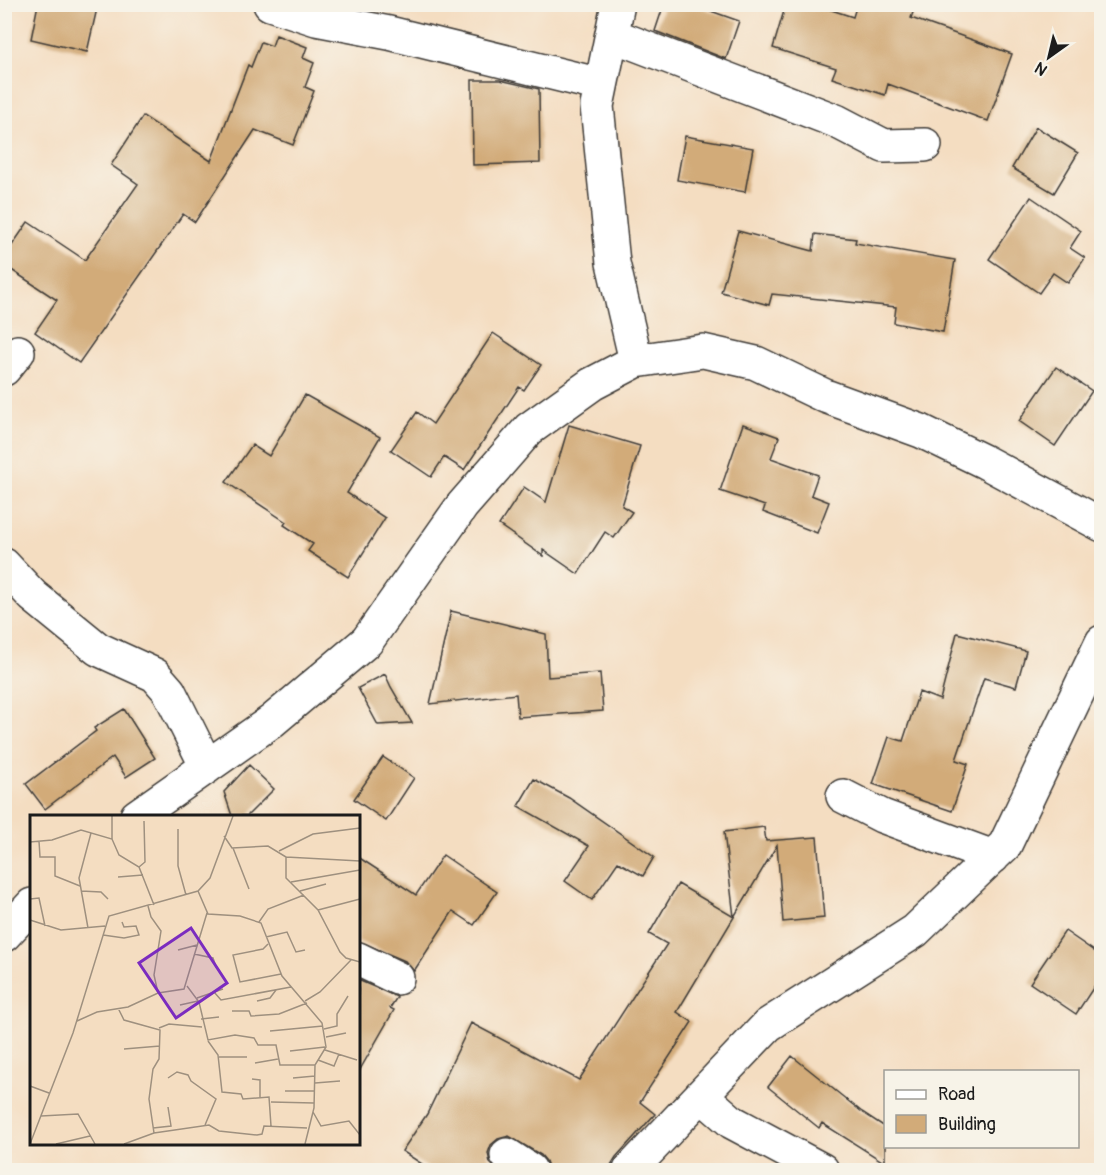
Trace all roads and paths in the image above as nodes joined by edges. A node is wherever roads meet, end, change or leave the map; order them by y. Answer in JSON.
{"nodes":[{"id":1,"x":285,"y":7,"type":"edge"},
{"id":2,"x":615,"y":20,"type":"edge"},
{"id":3,"x":601,"y":85,"type":"junction"},
{"id":4,"x":925,"y":145,"type":"dead end"},
{"id":5,"x":636,"y":361,"type":"junction"},
{"id":6,"x":1101,"y":525,"type":"edge"},
{"id":7,"x":4,"y":565,"type":"edge"},
{"id":8,"x":1101,"y":642,"type":"edge"},
{"id":9,"x":207,"y":767,"type":"junction"},
{"id":10,"x":843,"y":796,"type":"dead end"},
{"id":11,"x":138,"y":815,"type":"edge"},
{"id":12,"x":993,"y":857,"type":"junction"},
{"id":13,"x":30,"y":907,"type":"edge"},
{"id":14,"x":4,"y":935,"type":"edge"},
{"id":15,"x":360,"y":959,"type":"edge"},
{"id":16,"x":397,"y":978,"type":"dead end"},
{"id":17,"x":701,"y":1095,"type":"junction"},
{"id":18,"x":630,"y":1170,"type":"edge"},
{"id":19,"x":822,"y":1170,"type":"edge"}],
"edges":[{"from":1,"to":3,"type":"street"},
{"from":2,"to":3,"type":"street"},
{"from":2,"to":4,"type":"street"},
{"from":3,"to":5,"type":"street"},
{"from":5,"to":6,"type":"street"},
{"from":5,"to":9,"type":"street"},
{"from":7,"to":9,"type":"street"},
{"from":8,"to":12,"type":"street"},
{"from":9,"to":11,"type":"street"},
{"from":10,"to":12,"type":"street"},
{"from":12,"to":17,"type":"street"},
{"from":13,"to":14,"type":"street"},
{"from":15,"to":16,"type":"street"},
{"from":17,"to":18,"type":"street"},
{"from":17,"to":19,"type":"street"}]}
